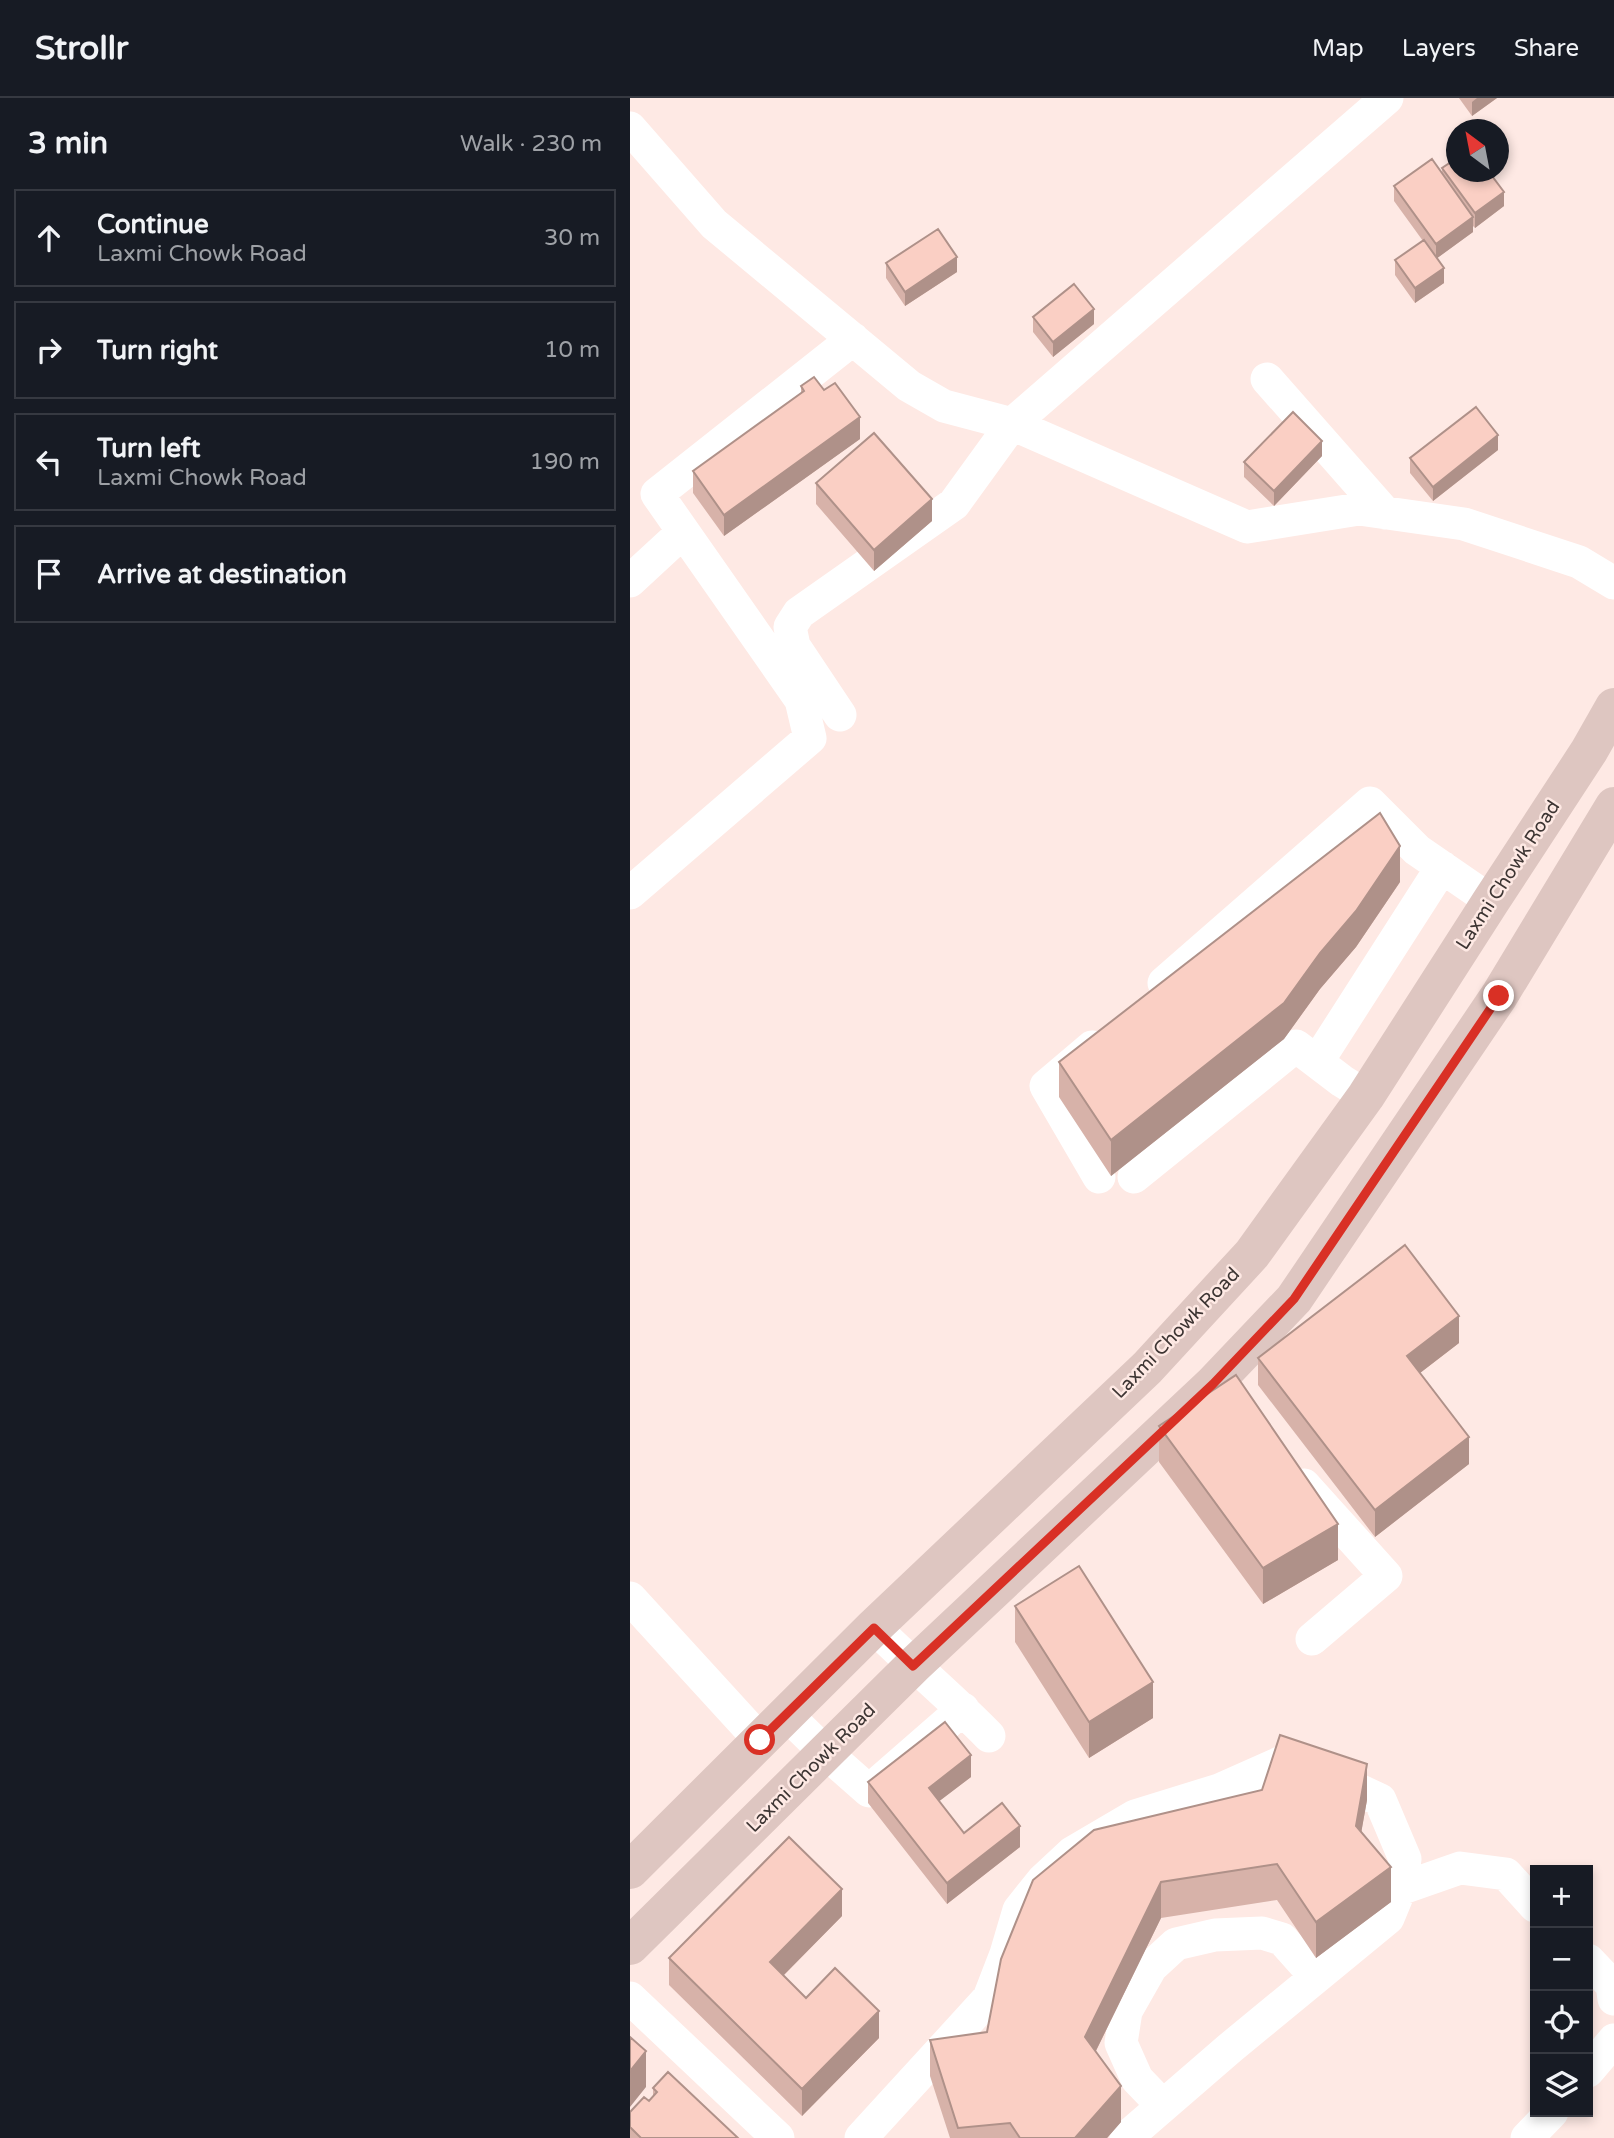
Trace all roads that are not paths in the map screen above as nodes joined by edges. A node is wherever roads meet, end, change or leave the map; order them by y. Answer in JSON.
{"nodes":[{"id":1,"x":1387,"y":98,"type":"edge"},
{"id":2,"x":630,"y":128,"type":"edge"},
{"id":3,"x":853,"y":339,"type":"junction"},
{"id":4,"x":1267,"y":379,"type":"dead end"},
{"id":5,"x":1012,"y":424,"type":"junction"},
{"id":6,"x":1385,"y":513,"type":"junction"},
{"id":7,"x":683,"y":532,"type":"junction"},
{"id":8,"x":630,"y":581,"type":"edge"},
{"id":9,"x":1614,"y":583,"type":"edge"},
{"id":10,"x":1614,"y":707,"type":"edge"},
{"id":11,"x":840,"y":715,"type":"dead end"},
{"id":12,"x":1614,"y":806,"type":"edge"},
{"id":13,"x":1442,"y":867,"type":"junction"},
{"id":14,"x":630,"y":893,"type":"edge"},
{"id":15,"x":1491,"y":901,"type":"junction"},
{"id":16,"x":1140,"y":1004,"type":"edge"},
{"id":17,"x":1109,"y":1031,"type":"edge"},
{"id":18,"x":1317,"y":1062,"type":"junction"},
{"id":19,"x":1366,"y":1096,"type":"junction"},
{"id":20,"x":1099,"y":1177,"type":"dead end"},
{"id":21,"x":1134,"y":1177,"type":"dead end"},
{"id":22,"x":1284,"y":1462,"type":"edge"},
{"id":23,"x":630,"y":1598,"type":"edge"},
{"id":24,"x":874,"y":1628,"type":"junction"},
{"id":25,"x":1312,"y":1639,"type":"dead end"},
{"id":26,"x":913,"y":1666,"type":"junction"},
{"id":27,"x":963,"y":1709,"type":"junction"},
{"id":28,"x":773,"y":1727,"type":"junction"},
{"id":29,"x":989,"y":1736,"type":"dead end"},
{"id":30,"x":826,"y":1754,"type":"junction"},
{"id":31,"x":630,"y":1870,"type":"edge"},
{"id":32,"x":1400,"y":1889,"type":"junction"},
{"id":33,"x":1530,"y":1900,"type":"edge"},
{"id":34,"x":630,"y":1946,"type":"edge"},
{"id":35,"x":1593,"y":1965,"type":"edge"},
{"id":36,"x":1317,"y":1977,"type":"junction"},
{"id":37,"x":630,"y":1998,"type":"edge"},
{"id":38,"x":1614,"y":1999,"type":"edge"},
{"id":39,"x":1614,"y":2040,"type":"edge"},
{"id":40,"x":1593,"y":2065,"type":"edge"},
{"id":41,"x":1163,"y":2106,"type":"junction"},
{"id":42,"x":1547,"y":2117,"type":"edge"},
{"id":43,"x":875,"y":2134,"type":"edge"},
{"id":44,"x":778,"y":2138,"type":"edge"},
{"id":45,"x":1126,"y":2138,"type":"edge"},
{"id":46,"x":1527,"y":2138,"type":"edge"}],
"edges":[{"from":1,"to":5,"type":"street"},
{"from":2,"to":3,"type":"street"},
{"from":3,"to":5,"type":"street"},
{"from":3,"to":7,"type":"street"},
{"from":4,"to":6,"type":"street"},
{"from":5,"to":6,"type":"street"},
{"from":5,"to":11,"type":"street"},
{"from":6,"to":9,"type":"street"},
{"from":7,"to":8,"type":"street"},
{"from":7,"to":14,"type":"street"},
{"from":10,"to":15,"type":"main road","name":"Laxmi Chowk Road"},
{"from":12,"to":26,"type":"main road","name":"Laxmi Chowk Road"},
{"from":13,"to":15,"type":"street"},
{"from":13,"to":16,"type":"street"},
{"from":13,"to":18,"type":"street"},
{"from":15,"to":19,"type":"main road","name":"Laxmi Chowk Road"},
{"from":17,"to":20,"type":"street"},
{"from":18,"to":19,"type":"street"},
{"from":18,"to":21,"type":"street"},
{"from":19,"to":24,"type":"main road","name":"Laxmi Chowk Road"},
{"from":22,"to":25,"type":"street"},
{"from":23,"to":28,"type":"street"},
{"from":24,"to":26,"type":"street"},
{"from":24,"to":28,"type":"main road","name":"Laxmi Chowk Road"},
{"from":26,"to":27,"type":"street"},
{"from":26,"to":30,"type":"main road","name":"Laxmi Chowk Road"},
{"from":27,"to":29,"type":"street"},
{"from":27,"to":30,"type":"street"},
{"from":28,"to":30,"type":"street"},
{"from":28,"to":31,"type":"main road","name":"Laxmi Chowk Road"},
{"from":30,"to":34,"type":"main road","name":"Laxmi Chowk Road"},
{"from":32,"to":33,"type":"street"},
{"from":32,"to":36,"type":"street"},
{"from":32,"to":43,"type":"street"},
{"from":35,"to":38,"type":"street"},
{"from":36,"to":41,"type":"street"},
{"from":36,"to":41,"type":"street"},
{"from":37,"to":44,"type":"street"},
{"from":39,"to":40,"type":"street"},
{"from":41,"to":45,"type":"street"},
{"from":42,"to":46,"type":"street"}]}
